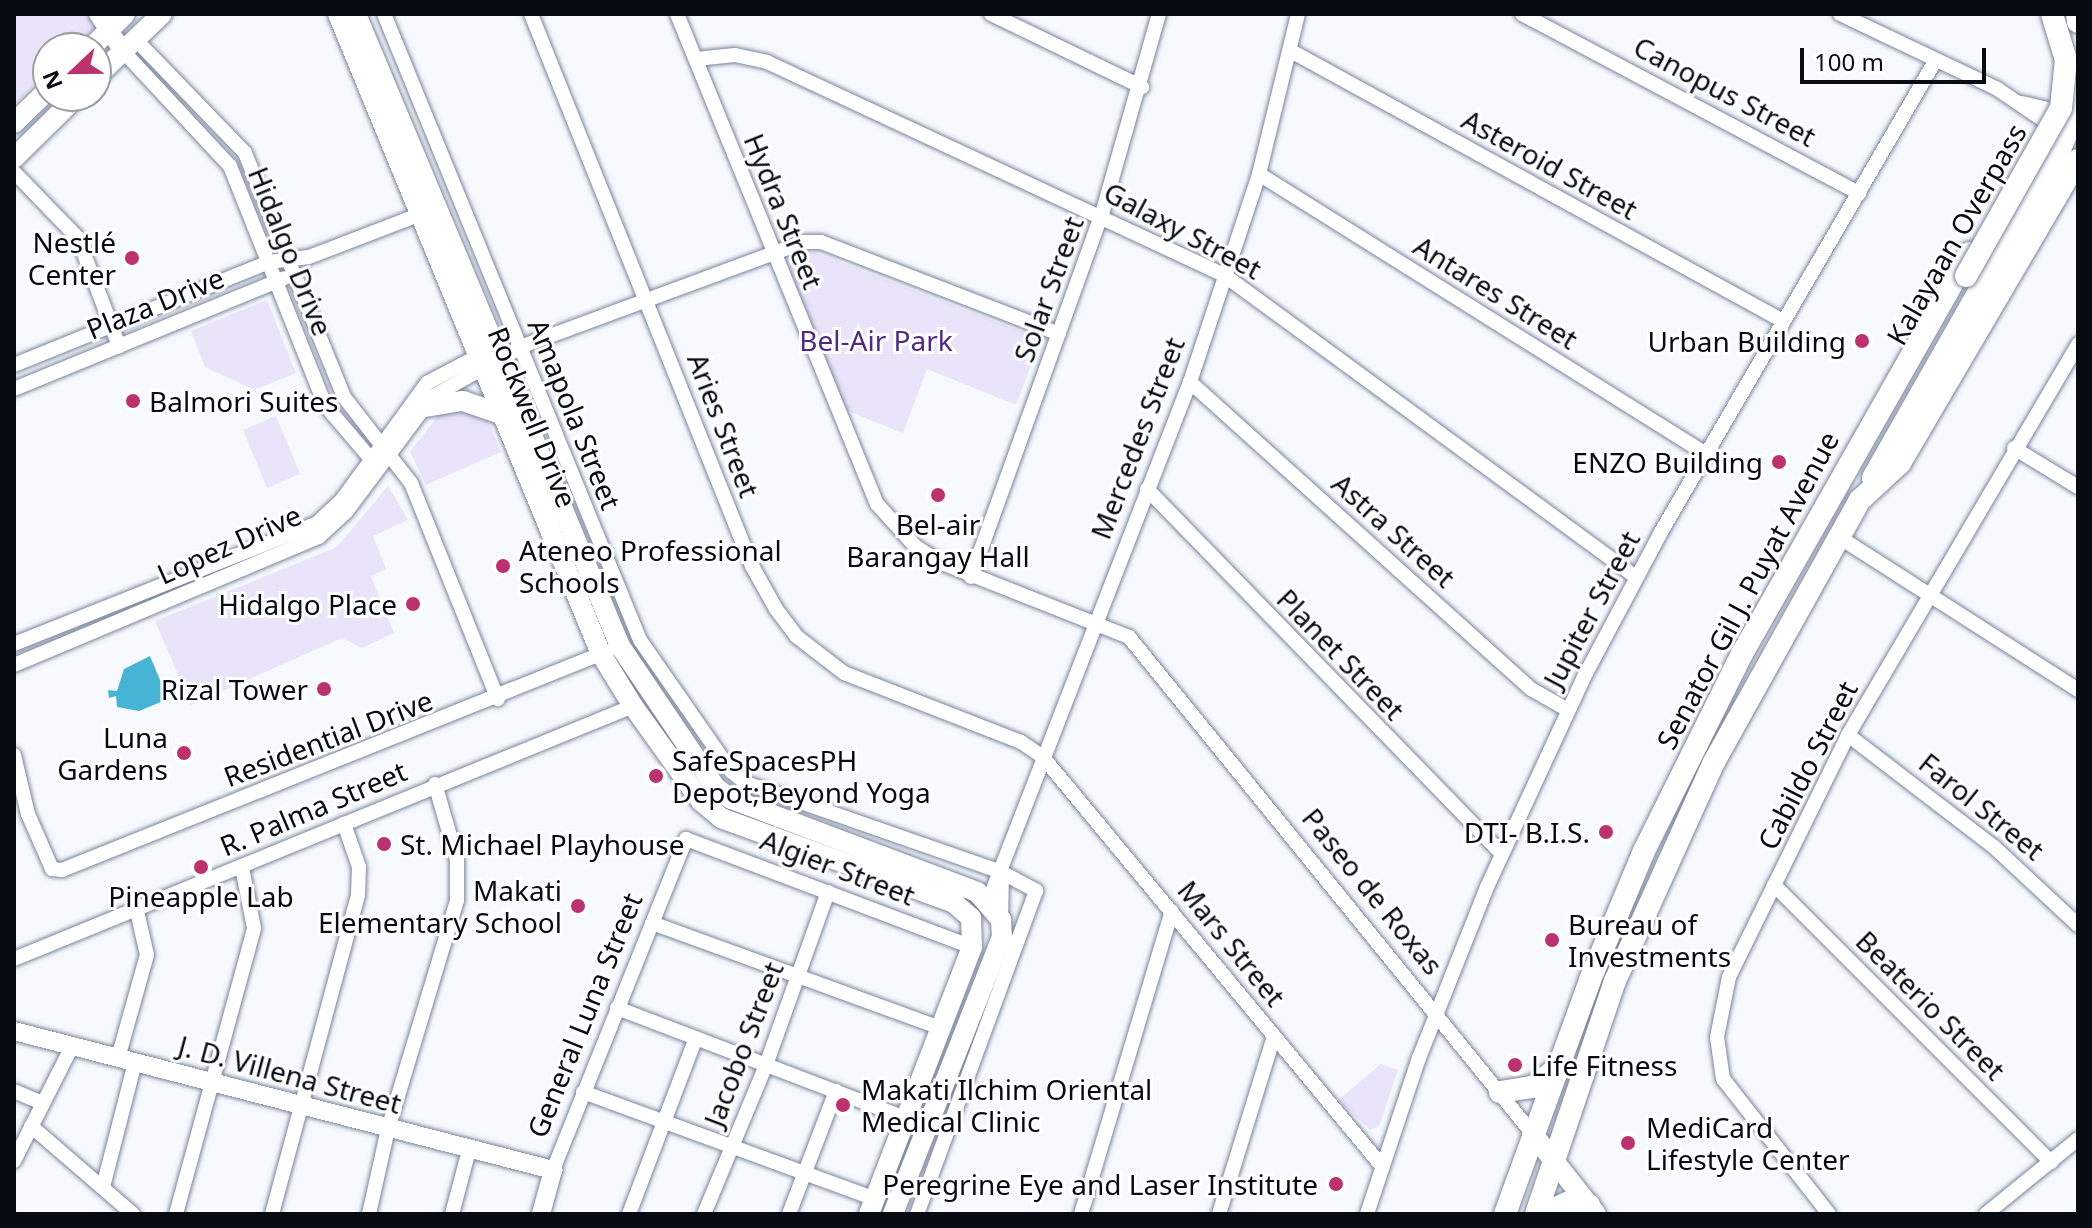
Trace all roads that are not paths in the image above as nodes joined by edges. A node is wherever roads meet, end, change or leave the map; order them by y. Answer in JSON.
{"nodes":[{"id":1,"x":162,"y":14,"type":"edge"},
{"id":2,"x":338,"y":14,"type":"edge"},
{"id":3,"x":356,"y":14,"type":"edge"},
{"id":4,"x":384,"y":14,"type":"edge"},
{"id":5,"x":531,"y":14,"type":"edge"},
{"id":6,"x":677,"y":14,"type":"edge"},
{"id":7,"x":991,"y":14,"type":"edge"},
{"id":8,"x":1159,"y":14,"type":"edge"},
{"id":9,"x":1298,"y":14,"type":"edge"},
{"id":10,"x":1522,"y":14,"type":"edge"},
{"id":11,"x":1840,"y":14,"type":"edge"},
{"id":12,"x":2051,"y":14,"type":"edge"},
{"id":13,"x":2071,"y":14,"type":"edge"},
{"id":14,"x":2077,"y":14,"type":"edge"},
{"id":15,"x":110,"y":19,"type":"edge"},
{"id":16,"x":2078,"y":22,"type":"edge"},
{"id":17,"x":2078,"y":32,"type":"edge"},
{"id":18,"x":129,"y":45,"type":"junction"},
{"id":19,"x":1291,"y":51,"type":"junction"},
{"id":20,"x":696,"y":59,"type":"junction"},
{"id":21,"x":112,"y":61,"type":"edge"},
{"id":22,"x":1934,"y":63,"type":"junction"},
{"id":23,"x":2078,"y":79,"type":"edge"},
{"id":24,"x":1142,"y":87,"type":"junction"},
{"id":25,"x":32,"y":106,"type":"edge"},
{"id":26,"x":2078,"y":106,"type":"edge"},
{"id":27,"x":61,"y":112,"type":"edge"},
{"id":28,"x":2050,"y":116,"type":"junction"},
{"id":29,"x":14,"y":123,"type":"edge"},
{"id":30,"x":2078,"y":137,"type":"edge"},
{"id":31,"x":2031,"y":147,"type":"junction"},
{"id":32,"x":14,"y":158,"type":"edge"},
{"id":33,"x":2075,"y":165,"type":"edge"},
{"id":34,"x":14,"y":172,"type":"edge"},
{"id":35,"x":1259,"y":174,"type":"junction"},
{"id":36,"x":1859,"y":193,"type":"junction"},
{"id":37,"x":429,"y":211,"type":"junction"},
{"id":38,"x":1102,"y":214,"type":"junction"},
{"id":39,"x":771,"y":252,"type":"junction"},
{"id":40,"x":288,"y":256,"type":"junction"},
{"id":41,"x":309,"y":257,"type":"junction"},
{"id":42,"x":269,"y":262,"type":"junction"},
{"id":43,"x":295,"y":273,"type":"junction"},
{"id":44,"x":1224,"y":275,"type":"junction"},
{"id":45,"x":277,"y":281,"type":"junction"},
{"id":46,"x":647,"y":300,"type":"junction"},
{"id":47,"x":1783,"y":321,"type":"junction"},
{"id":48,"x":110,"y":324,"type":"junction"},
{"id":49,"x":1059,"y":334,"type":"junction"},
{"id":50,"x":2078,"y":344,"type":"edge"},
{"id":51,"x":119,"y":346,"type":"junction"},
{"id":52,"x":520,"y":347,"type":"junction"},
{"id":53,"x":488,"y":359,"type":"junction"},
{"id":54,"x":14,"y":365,"type":"edge"},
{"id":55,"x":1190,"y":382,"type":"junction"},
{"id":56,"x":14,"y":389,"type":"edge"},
{"id":57,"x":424,"y":407,"type":"junction"},
{"id":58,"x":501,"y":414,"type":"junction"},
{"id":59,"x":1895,"y":421,"type":"junction"},
{"id":60,"x":2014,"y":448,"type":"junction"},
{"id":61,"x":387,"y":450,"type":"junction"},
{"id":62,"x":1706,"y":454,"type":"junction"},
{"id":63,"x":376,"y":464,"type":"junction"},
{"id":64,"x":1848,"y":469,"type":"junction"},
{"id":65,"x":399,"y":471,"type":"junction"},
{"id":66,"x":2078,"y":487,"type":"edge"},
{"id":67,"x":1147,"y":489,"type":"junction"},
{"id":68,"x":1860,"y":500,"type":"junction"},
{"id":69,"x":1839,"y":537,"type":"junction"},
{"id":70,"x":971,"y":577,"type":"junction"},
{"id":71,"x":1636,"y":577,"type":"junction"},
{"id":72,"x":1931,"y":594,"type":"junction"},
{"id":73,"x":1094,"y":620,"type":"junction"},
{"id":74,"x":14,"y":644,"type":"edge"},
{"id":75,"x":610,"y":650,"type":"junction"},
{"id":76,"x":14,"y":665,"type":"edge"},
{"id":77,"x":2078,"y":690,"type":"edge"},
{"id":78,"x":498,"y":699,"type":"junction"},
{"id":79,"x":633,"y":706,"type":"junction"},
{"id":80,"x":1568,"y":710,"type":"junction"},
{"id":81,"x":1848,"y":735,"type":"junction"},
{"id":82,"x":14,"y":755,"type":"edge"},
{"id":83,"x":1042,"y":756,"type":"junction"},
{"id":84,"x":435,"y":784,"type":"junction"},
{"id":85,"x":18,"y":792,"type":"edge"},
{"id":86,"x":28,"y":814,"type":"junction"},
{"id":87,"x":14,"y":820,"type":"edge"},
{"id":88,"x":344,"y":824,"type":"junction"},
{"id":89,"x":686,"y":839,"type":"joint"},
{"id":90,"x":1501,"y":853,"type":"junction"},
{"id":91,"x":242,"y":868,"type":"junction"},
{"id":92,"x":1001,"y":872,"type":"junction"},
{"id":93,"x":1774,"y":885,"type":"junction"},
{"id":94,"x":828,"y":892,"type":"junction"},
{"id":95,"x":988,"y":902,"type":"junction"},
{"id":96,"x":137,"y":911,"type":"junction"},
{"id":97,"x":1172,"y":911,"type":"junction"},
{"id":98,"x":1001,"y":920,"type":"junction"},
{"id":99,"x":652,"y":923,"type":"junction"},
{"id":100,"x":2078,"y":925,"type":"edge"},
{"id":101,"x":973,"y":939,"type":"junction"},
{"id":102,"x":14,"y":959,"type":"edge"},
{"id":103,"x":797,"y":978,"type":"junction"},
{"id":104,"x":617,"y":1008,"type":"junction"},
{"id":105,"x":1438,"y":1015,"type":"junction"},
{"id":106,"x":941,"y":1028,"type":"junction"},
{"id":107,"x":14,"y":1031,"type":"edge"},
{"id":108,"x":1274,"y":1036,"type":"junction"},
{"id":109,"x":696,"y":1038,"type":"junction"},
{"id":110,"x":72,"y":1046,"type":"junction"},
{"id":111,"x":126,"y":1060,"type":"junction"},
{"id":112,"x":766,"y":1065,"type":"junction"},
{"id":113,"x":1556,"y":1068,"type":"junction"},
{"id":114,"x":214,"y":1082,"type":"junction"},
{"id":115,"x":14,"y":1091,"type":"edge"},
{"id":116,"x":836,"y":1091,"type":"junction"},
{"id":117,"x":583,"y":1092,"type":"junction"},
{"id":118,"x":1500,"y":1092,"type":"junction"},
{"id":119,"x":42,"y":1103,"type":"junction"},
{"id":120,"x":300,"y":1103,"type":"junction"},
{"id":121,"x":905,"y":1118,"type":"junction"},
{"id":122,"x":664,"y":1122,"type":"junction"},
{"id":123,"x":31,"y":1126,"type":"junction"},
{"id":124,"x":926,"y":1126,"type":"junction"},
{"id":125,"x":388,"y":1129,"type":"junction"},
{"id":126,"x":1532,"y":1133,"type":"junction"},
{"id":127,"x":2078,"y":1139,"type":"edge"},
{"id":128,"x":732,"y":1147,"type":"junction"},
{"id":129,"x":469,"y":1150,"type":"junction"},
{"id":130,"x":1553,"y":1159,"type":"junction"},
{"id":131,"x":14,"y":1161,"type":"edge"},
{"id":132,"x":2051,"y":1162,"type":"junction"},
{"id":133,"x":1381,"y":1165,"type":"junction"},
{"id":134,"x":553,"y":1170,"type":"junction"},
{"id":135,"x":805,"y":1173,"type":"junction"},
{"id":136,"x":103,"y":1187,"type":"junction"},
{"id":137,"x":872,"y":1206,"type":"edge"},
{"id":138,"x":1592,"y":1210,"type":"edge"},
{"id":139,"x":133,"y":1214,"type":"edge"},
{"id":140,"x":176,"y":1214,"type":"edge"},
{"id":141,"x":272,"y":1214,"type":"edge"},
{"id":142,"x":369,"y":1214,"type":"edge"},
{"id":143,"x":452,"y":1214,"type":"edge"},
{"id":144,"x":541,"y":1214,"type":"edge"},
{"id":145,"x":629,"y":1214,"type":"edge"},
{"id":146,"x":704,"y":1214,"type":"edge"},
{"id":147,"x":789,"y":1214,"type":"edge"},
{"id":148,"x":893,"y":1214,"type":"edge"},
{"id":149,"x":917,"y":1214,"type":"edge"},
{"id":150,"x":1081,"y":1214,"type":"edge"},
{"id":151,"x":1219,"y":1214,"type":"edge"},
{"id":152,"x":1367,"y":1214,"type":"edge"},
{"id":153,"x":1505,"y":1214,"type":"edge"},
{"id":154,"x":1536,"y":1214,"type":"edge"},
{"id":155,"x":1544,"y":1214,"type":"edge"},
{"id":156,"x":1829,"y":1214,"type":"edge"},
{"id":157,"x":1986,"y":1214,"type":"edge"}],
"edges":[{"from":1,"to":18,"type":"main road"},
{"from":2,"to":37,"type":"main road","name":"Rockwell Drive"},
{"from":3,"to":37,"type":"main road","name":"Rockwell Drive"},
{"from":4,"to":52,"type":"street","name":"Amapola Street"},
{"from":5,"to":46,"type":"street","name":"Aries Street"},
{"from":6,"to":20,"type":"street","name":"Hydra Street"},
{"from":7,"to":24,"type":"street"},
{"from":8,"to":24,"type":"street","name":"Solar Street"},
{"from":9,"to":19,"type":"street","name":"Mercedes Street"},
{"from":10,"to":36,"type":"street","name":"Canopus Street"},
{"from":11,"to":22,"type":"street"},
{"from":12,"to":28,"type":"main road","name":"Senator Gil J. Puyat Avenue"},
{"from":12,"to":59,"type":"main road","name":"Kalayaan Overpass","bridge":true},
{"from":13,"to":17,"type":"main road","bridge":true},
{"from":14,"to":16,"type":"main road","bridge":true},
{"from":15,"to":18,"type":"street"},
{"from":18,"to":21,"type":"main road"},
{"from":18,"to":40,"type":"street","name":"Hidalgo Drive"},
{"from":18,"to":42,"type":"street","name":"Hidalgo Drive"},
{"from":19,"to":35,"type":"street","name":"Mercedes Street"},
{"from":19,"to":47,"type":"street","name":"Asteroid Street"},
{"from":20,"to":38,"type":"street","name":"Galaxy Street"},
{"from":20,"to":39,"type":"street","name":"Hydra Street"},
{"from":22,"to":28,"type":"street"},
{"from":22,"to":36,"type":"street","name":"Jupiter Street"},
{"from":23,"to":31,"type":"main road"},
{"from":24,"to":38,"type":"street","name":"Solar Street"},
{"from":25,"to":29,"type":"main road"},
{"from":26,"to":59,"type":"main road","name":"Kalayaan Overpass"},
{"from":27,"to":32,"type":"main road"},
{"from":28,"to":31,"type":"main road","name":"Senator Gil J. Puyat Avenue"},
{"from":30,"to":33,"type":"main road"},
{"from":31,"to":64,"type":"main road","name":"Senator Gil J. Puyat Avenue"},
{"from":33,"to":68,"type":"main road","name":"Senator Gil J. Puyat Avenue"},
{"from":34,"to":48,"type":"street"},
{"from":35,"to":44,"type":"street","name":"Mercedes Street"},
{"from":35,"to":62,"type":"street","name":"Antares Street"},
{"from":36,"to":47,"type":"street","name":"Jupiter Street"},
{"from":37,"to":41,"type":"street","name":"Plaza Drive"},
{"from":37,"to":53,"type":"main road","name":"Rockwell Drive"},
{"from":38,"to":44,"type":"street","name":"Galaxy Street"},
{"from":38,"to":49,"type":"street","name":"Solar Street"},
{"from":39,"to":46,"type":"street"},
{"from":39,"to":49,"type":"street"},
{"from":39,"to":70,"type":"street","name":"Hydra Street"},
{"from":40,"to":41,"type":"street","name":"Plaza Drive"},
{"from":40,"to":42,"type":"street","name":"Plaza Drive"},
{"from":40,"to":43,"type":"street","name":"Hidalgo Drive"},
{"from":41,"to":43,"type":"street","name":"Plaza Drive"},
{"from":42,"to":45,"type":"street","name":"Hidalgo Drive"},
{"from":42,"to":48,"type":"street","name":"Plaza Drive"},
{"from":43,"to":45,"type":"street","name":"Plaza Drive"},
{"from":43,"to":61,"type":"street","name":"Hidalgo Drive"},
{"from":44,"to":55,"type":"street","name":"Mercedes Street"},
{"from":44,"to":71,"type":"street","name":"Galaxy Street"},
{"from":45,"to":51,"type":"street","name":"Plaza Drive"},
{"from":45,"to":63,"type":"street","name":"Hidalgo Drive"},
{"from":46,"to":52,"type":"street"},
{"from":46,"to":83,"type":"street","name":"Aries Street"},
{"from":47,"to":62,"type":"street","name":"Jupiter Street"},
{"from":48,"to":51,"type":"street"},
{"from":48,"to":54,"type":"street","name":"Plaza Drive"},
{"from":49,"to":70,"type":"street","name":"Solar Street"},
{"from":50,"to":60,"type":"street","name":"Cabildo Street"},
{"from":51,"to":56,"type":"street","name":"Plaza Drive"},
{"from":52,"to":53,"type":"street"},
{"from":52,"to":92,"type":"street","name":"Amapola Street"},
{"from":53,"to":57,"type":"street","name":"Lopez Drive"},
{"from":53,"to":58,"type":"main road","name":"Rockwell Drive"},
{"from":53,"to":61,"type":"street","name":"Lopez Drive"},
{"from":53,"to":75,"type":"main road","name":"Rockwell Drive"},
{"from":55,"to":67,"type":"street","name":"Mercedes Street"},
{"from":55,"to":80,"type":"street","name":"Astra Street"},
{"from":57,"to":58,"type":"main road"},
{"from":57,"to":61,"type":"street","name":"Lopez Drive"},
{"from":58,"to":75,"type":"main road","name":"Rockwell Drive"},
{"from":59,"to":64,"type":"main road","name":"Kalayaan Overpass"},
{"from":59,"to":68,"type":"main road","name":"Kalayaan Overpass"},
{"from":60,"to":66,"type":"street"},
{"from":60,"to":72,"type":"street","name":"Cabildo Street"},
{"from":61,"to":63,"type":"street","name":"Lopez Drive"},
{"from":61,"to":65,"type":"street","name":"Hidalgo Drive"},
{"from":62,"to":71,"type":"street","name":"Jupiter Street"},
{"from":63,"to":65,"type":"street"},
{"from":63,"to":74,"type":"street","name":"Lopez Drive"},
{"from":63,"to":76,"type":"street","name":"Lopez Drive"},
{"from":64,"to":113,"type":"main road","name":"Senator Gil J. Puyat Avenue"},
{"from":65,"to":78,"type":"street","name":"Hidalgo Drive"},
{"from":67,"to":73,"type":"street","name":"Mercedes Street"},
{"from":67,"to":90,"type":"street","name":"Planet Street"},
{"from":68,"to":69,"type":"main road","name":"Senator Gil J. Puyat Avenue"},
{"from":69,"to":72,"type":"street"},
{"from":69,"to":130,"type":"main road","name":"Senator Gil J. Puyat Avenue"},
{"from":70,"to":73,"type":"street","name":"Hydra Street"},
{"from":71,"to":80,"type":"street","name":"Jupiter Street"},
{"from":72,"to":77,"type":"street"},
{"from":72,"to":81,"type":"street","name":"Cabildo Street"},
{"from":73,"to":83,"type":"street","name":"Mercedes Street"},
{"from":73,"to":105,"type":"street","name":"Paseo de Roxas"},
{"from":75,"to":78,"type":"street","name":"Residential Drive"},
{"from":75,"to":79,"type":"main road","name":"Rockwell Drive"},
{"from":75,"to":95,"type":"main road","name":"Rockwell Drive"},
{"from":78,"to":86,"type":"street","name":"Residential Drive"},
{"from":79,"to":84,"type":"street","name":"R. Palma Street"},
{"from":79,"to":101,"type":"main road","name":"Rockwell Drive"},
{"from":80,"to":90,"type":"street","name":"Jupiter Street"},
{"from":81,"to":93,"type":"street","name":"Cabildo Street"},
{"from":81,"to":100,"type":"street","name":"Farol Street"},
{"from":82,"to":85,"type":"street"},
{"from":83,"to":92,"type":"street","name":"Mercedes Street"},
{"from":83,"to":97,"type":"street","name":"Mars Street"},
{"from":84,"to":88,"type":"street","name":"R. Palma Street"},
{"from":84,"to":125,"type":"street"},
{"from":85,"to":86,"type":"street"},
{"from":86,"to":87,"type":"street"},
{"from":88,"to":91,"type":"street","name":"R. Palma Street"},
{"from":88,"to":120,"type":"street"},
{"from":89,"to":94,"type":"street","name":"Algier Street"},
{"from":89,"to":99,"type":"street","name":"General Luna Street"},
{"from":90,"to":105,"type":"street","name":"Jupiter Street"},
{"from":91,"to":96,"type":"street","name":"R. Palma Street"},
{"from":91,"to":114,"type":"street"},
{"from":92,"to":95,"type":"street","name":"Mercedes Street"},
{"from":92,"to":98,"type":"street","name":"Mercedes Street"},
{"from":92,"to":149,"type":"street"},
{"from":93,"to":132,"type":"street","name":"Beaterio Street"},
{"from":93,"to":156,"type":"street","name":"Cabildo Street"},
{"from":94,"to":101,"type":"street","name":"Algier Street"},
{"from":94,"to":103,"type":"street","name":"Jacobo Street"},
{"from":95,"to":98,"type":"main road"},
{"from":95,"to":101,"type":"main road"},
{"from":96,"to":102,"type":"street","name":"R. Palma Street"},
{"from":96,"to":111,"type":"street"},
{"from":97,"to":108,"type":"street","name":"Mars Street"},
{"from":97,"to":150,"type":"street"},
{"from":98,"to":124,"type":"main road"},
{"from":99,"to":103,"type":"street"},
{"from":99,"to":104,"type":"street","name":"General Luna Street"},
{"from":101,"to":106,"type":"main road"},
{"from":103,"to":106,"type":"street"},
{"from":103,"to":112,"type":"street","name":"Jacobo Street"},
{"from":104,"to":109,"type":"street"},
{"from":104,"to":117,"type":"street","name":"General Luna Street"},
{"from":105,"to":118,"type":"street","name":"Paseo de Roxas"},
{"from":105,"to":133,"type":"street","name":"Jupiter Street"},
{"from":106,"to":121,"type":"main road"},
{"from":107,"to":110,"type":"street","name":"J. D. Villena Street"},
{"from":108,"to":133,"type":"street","name":"Mars Street"},
{"from":108,"to":151,"type":"street"},
{"from":109,"to":112,"type":"street"},
{"from":109,"to":122,"type":"street"},
{"from":110,"to":111,"type":"street","name":"J. D. Villena Street"},
{"from":110,"to":119,"type":"street"},
{"from":111,"to":114,"type":"street","name":"J. D. Villena Street"},
{"from":111,"to":136,"type":"street"},
{"from":112,"to":116,"type":"street"},
{"from":112,"to":128,"type":"street","name":"Jacobo Street"},
{"from":113,"to":118,"type":"main road"},
{"from":113,"to":126,"type":"main road","name":"Senator Gil J. Puyat Avenue"},
{"from":114,"to":120,"type":"street","name":"J. D. Villena Street"},
{"from":114,"to":140,"type":"street"},
{"from":115,"to":119,"type":"street"},
{"from":116,"to":121,"type":"street"},
{"from":116,"to":135,"type":"street"},
{"from":117,"to":122,"type":"street"},
{"from":117,"to":134,"type":"street","name":"General Luna Street"},
{"from":118,"to":126,"type":"street","name":"Paseo de Roxas"},
{"from":119,"to":123,"type":"street"},
{"from":120,"to":125,"type":"street","name":"J. D. Villena Street"},
{"from":120,"to":141,"type":"street"},
{"from":121,"to":124,"type":"street"},
{"from":121,"to":137,"type":"main road"},
{"from":122,"to":128,"type":"street"},
{"from":122,"to":145,"type":"street"},
{"from":123,"to":131,"type":"street"},
{"from":123,"to":136,"type":"street"},
{"from":124,"to":148,"type":"main road"},
{"from":125,"to":129,"type":"street","name":"J. D. Villena Street"},
{"from":125,"to":142,"type":"street"},
{"from":126,"to":130,"type":"main road","name":"Paseo de Roxas"},
{"from":126,"to":153,"type":"main road","name":"Senator Gil J. Puyat Avenue"},
{"from":127,"to":132,"type":"street"},
{"from":128,"to":135,"type":"street"},
{"from":128,"to":146,"type":"street","name":"Jacobo Street"},
{"from":129,"to":134,"type":"street","name":"J. D. Villena Street"},
{"from":129,"to":143,"type":"street"},
{"from":130,"to":138,"type":"main road","name":"Paseo de Roxas"},
{"from":130,"to":154,"type":"main road","name":"Senator Gil J. Puyat Avenue"},
{"from":132,"to":157,"type":"street"},
{"from":133,"to":152,"type":"street","name":"Jupiter Street"},
{"from":134,"to":144,"type":"street","name":"General Luna Street"},
{"from":135,"to":137,"type":"street"},
{"from":135,"to":147,"type":"street"},
{"from":136,"to":139,"type":"street"},
{"from":138,"to":155,"type":"main road"}]}
